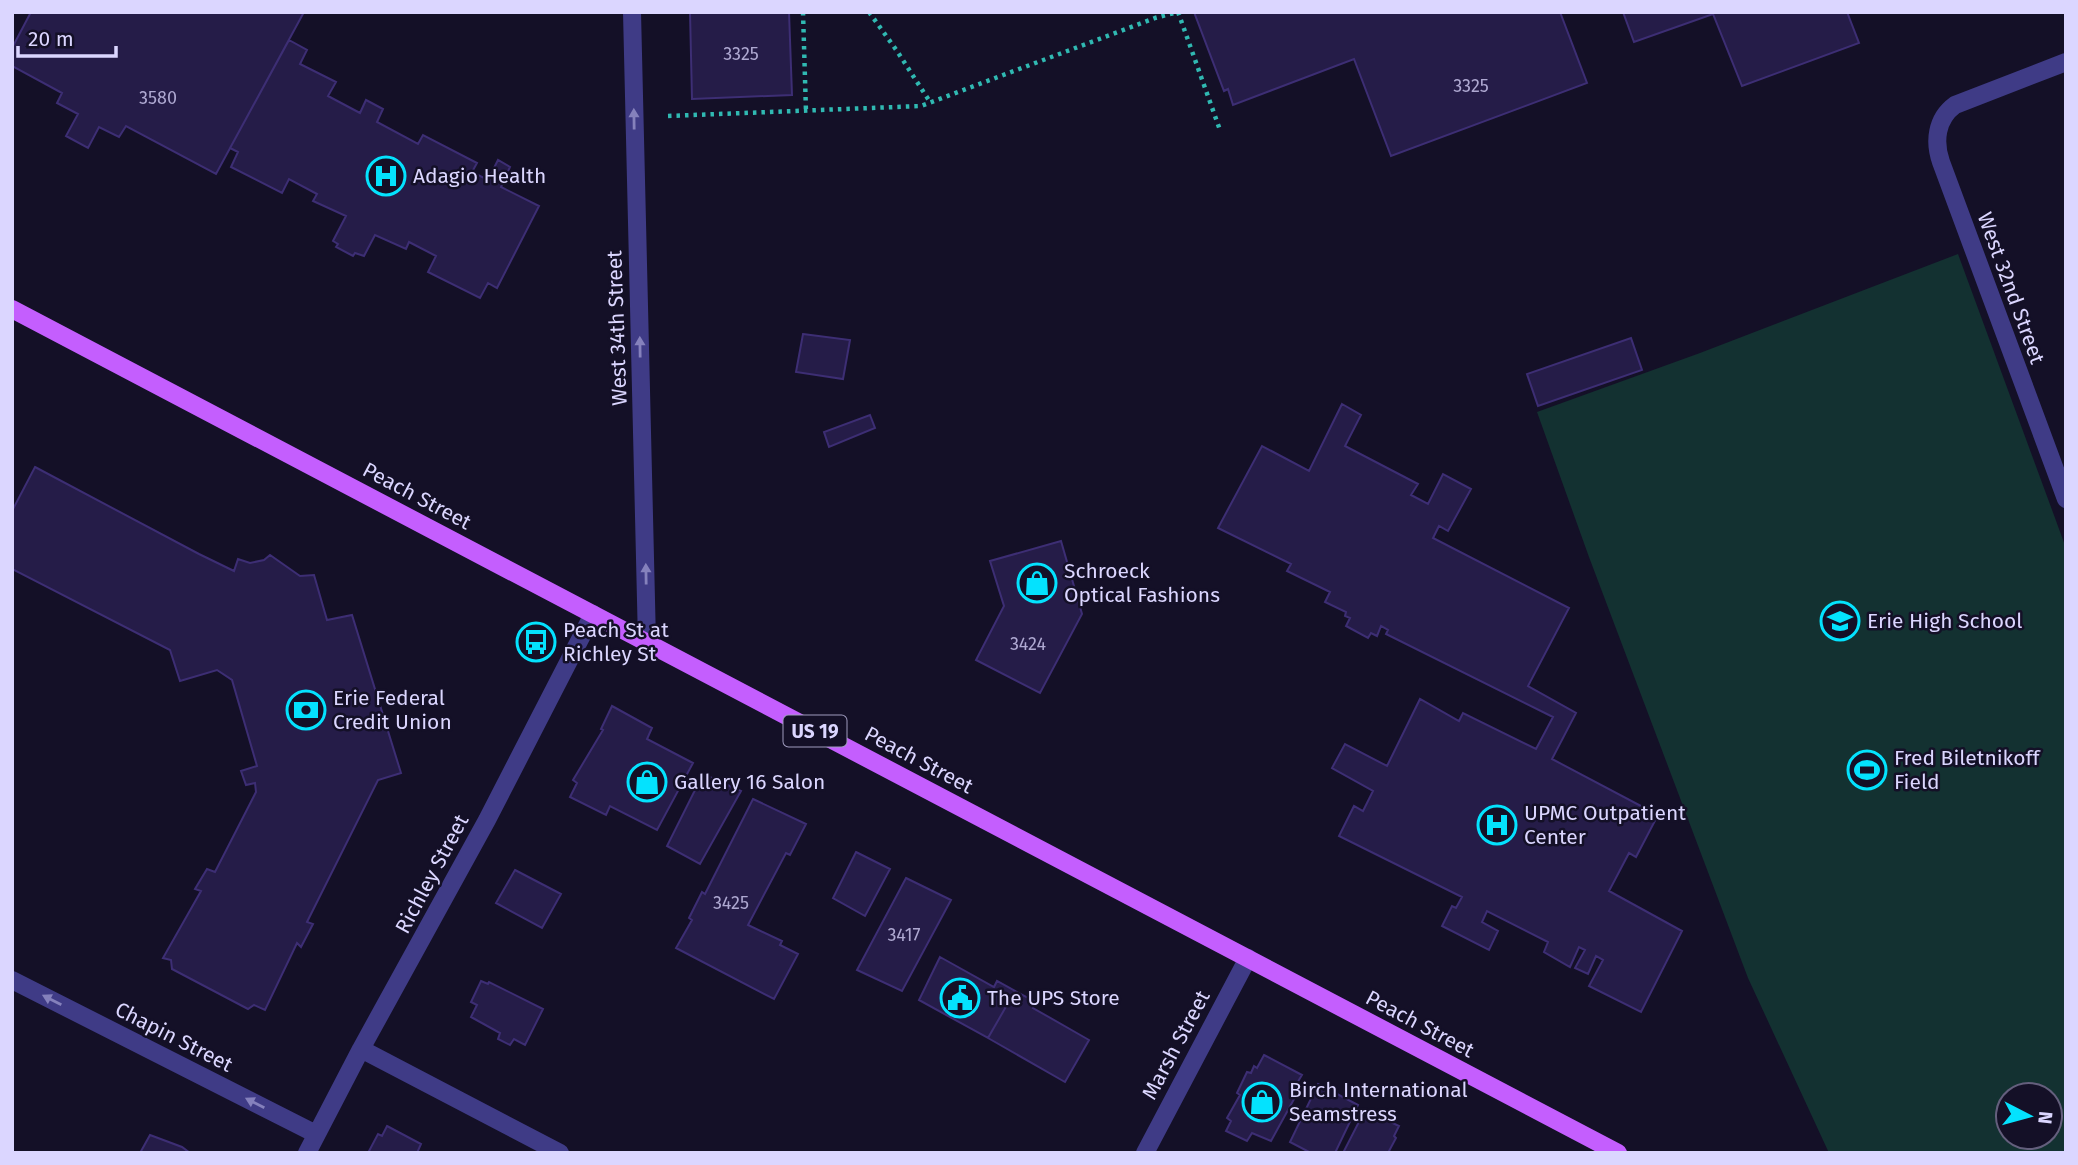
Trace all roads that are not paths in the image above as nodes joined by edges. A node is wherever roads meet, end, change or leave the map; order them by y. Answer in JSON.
{"nodes":[{"id":1,"x":632,"y":12,"type":"edge"},
{"id":2,"x":2066,"y":62,"type":"edge"},
{"id":3,"x":12,"y":309,"type":"edge"},
{"id":4,"x":2066,"y":499,"type":"edge"},
{"id":5,"x":593,"y":614,"type":"junction"},
{"id":6,"x":647,"y":642,"type":"junction"},
{"id":7,"x":1248,"y":958,"type":"junction"},
{"id":8,"x":12,"y":980,"type":"edge"},
{"id":9,"x":361,"y":1049,"type":"junction"},
{"id":10,"x":316,"y":1134,"type":"junction"},
{"id":11,"x":307,"y":1153,"type":"edge"},
{"id":12,"x":560,"y":1153,"type":"edge"},
{"id":13,"x":1145,"y":1153,"type":"edge"},
{"id":14,"x":1618,"y":1153,"type":"edge"}],
"edges":[{"from":6,"to":1,"type":"street","name":"West 34th Street","one_way":true},
{"from":2,"to":4,"type":"street","name":"West 32nd Street"},
{"from":3,"to":5,"type":"main road","name":"Peach Street","number":"US 19"},
{"from":5,"to":6,"type":"main road","name":"Peach Street","number":"US 19"},
{"from":5,"to":9,"type":"street","name":"Richley Street"},
{"from":6,"to":7,"type":"main road","name":"Peach Street","number":"US 19"},
{"from":7,"to":13,"type":"street","name":"Marsh Street"},
{"from":7,"to":14,"type":"main road","name":"Peach Street","number":"US 19"},
{"from":10,"to":8,"type":"street","name":"Chapin Street","one_way":true},
{"from":9,"to":10,"type":"street","name":"Richley Street"},
{"from":9,"to":12,"type":"street"},
{"from":10,"to":11,"type":"street","name":"Richley Street"}]}
